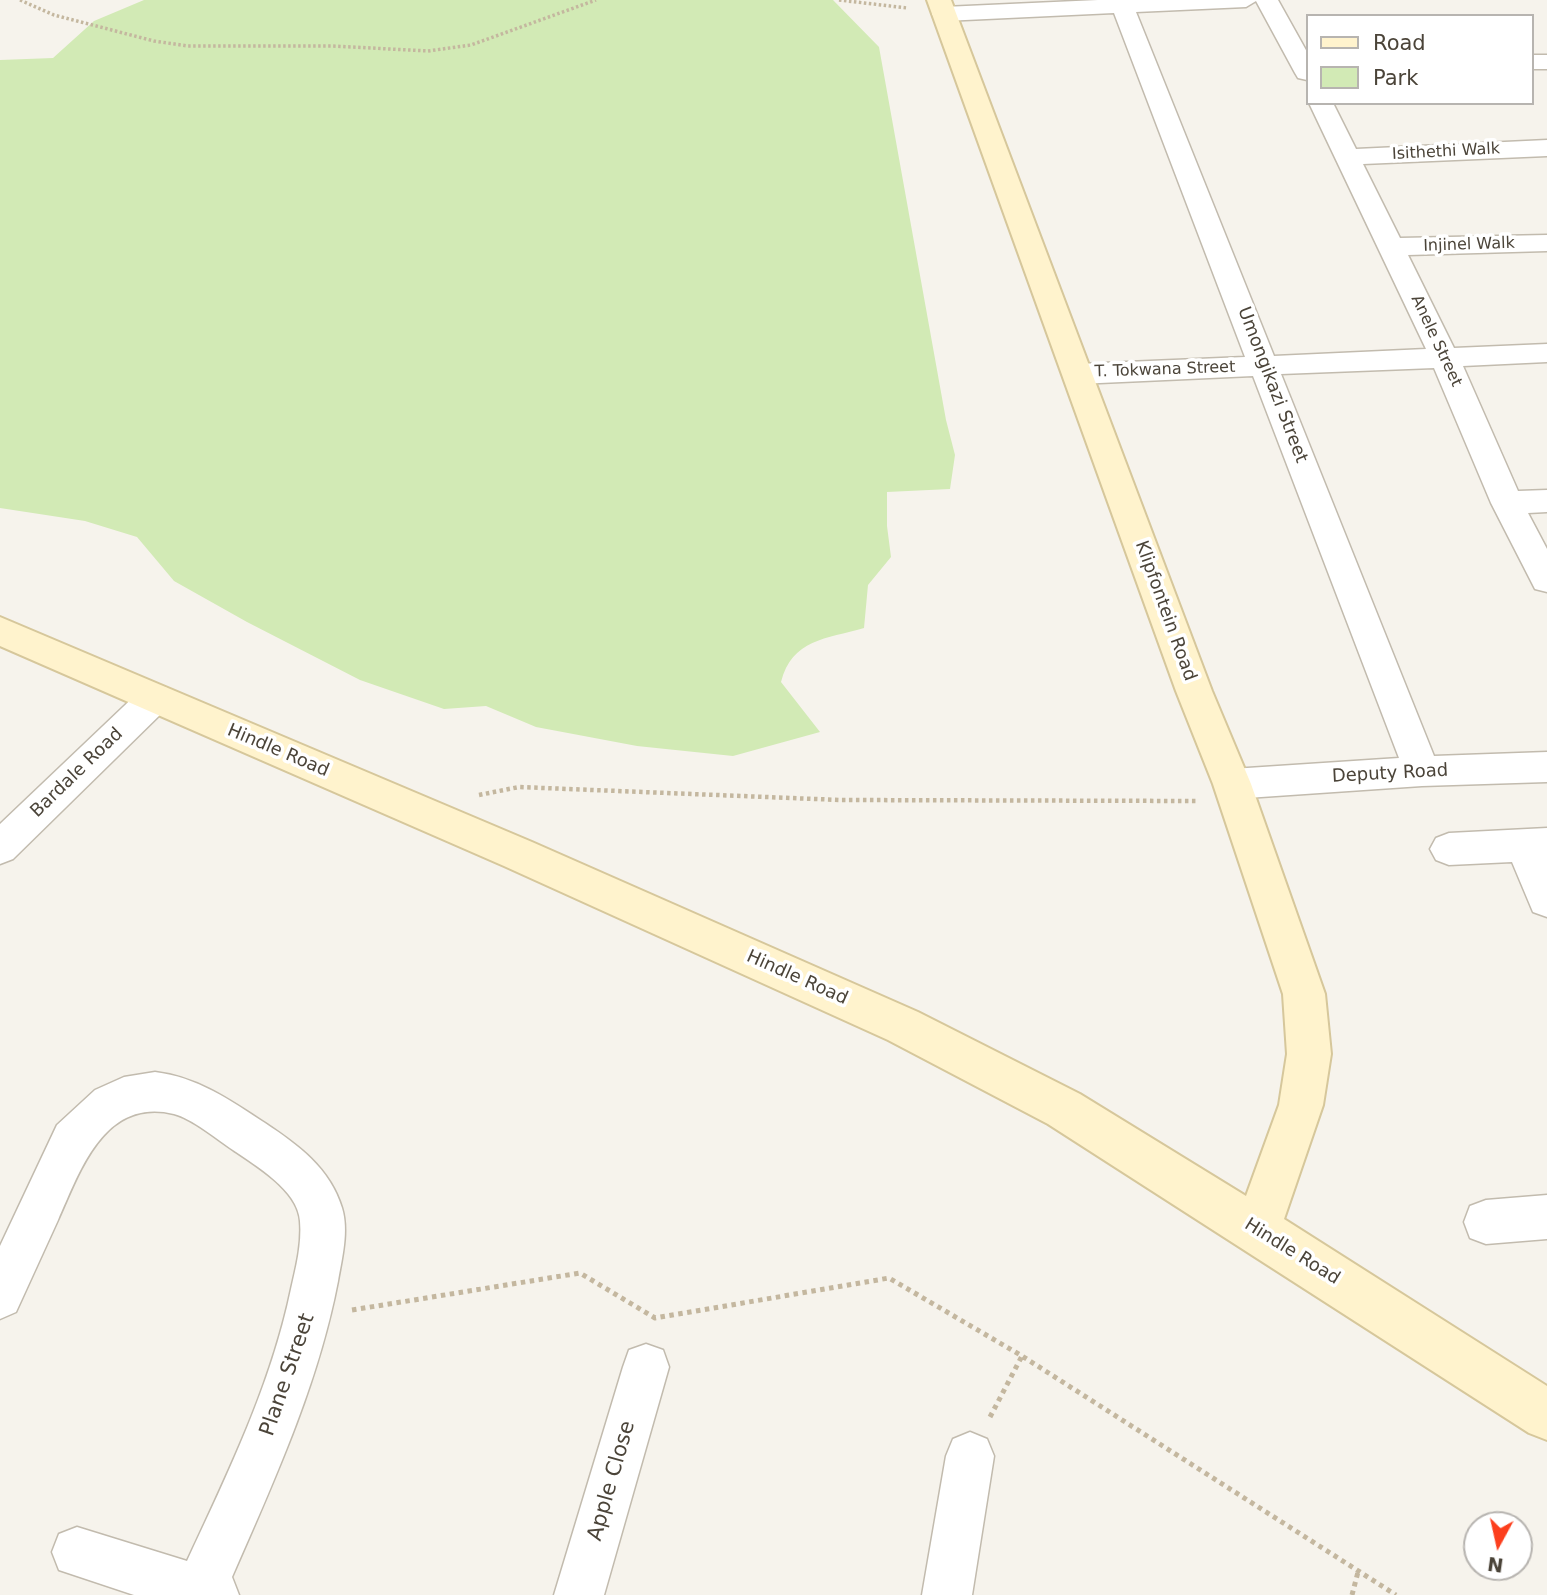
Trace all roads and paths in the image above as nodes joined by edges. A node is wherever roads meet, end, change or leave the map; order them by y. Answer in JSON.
{"nodes":[{"id":1,"x":20,"y":0,"type":"edge"},
{"id":2,"x":596,"y":0,"type":"edge"},
{"id":3,"x":839,"y":0,"type":"edge"},
{"id":4,"x":1246,"y":0,"type":"edge"},
{"id":5,"x":1267,"y":0,"type":"edge"},
{"id":6,"x":1121,"y":3,"type":"edge"},
{"id":7,"x":941,"y":7,"type":"edge"},
{"id":8,"x":1306,"y":70,"type":"edge"},
{"id":9,"x":1322,"y":105,"type":"edge"},
{"id":10,"x":1547,"y":148,"type":"edge"},
{"id":11,"x":1346,"y":157,"type":"junction"},
{"id":12,"x":1547,"y":243,"type":"edge"},
{"id":13,"x":1391,"y":247,"type":"junction"},
{"id":14,"x":1547,"y":353,"type":"edge"},
{"id":15,"x":1445,"y":358,"type":"junction"},
{"id":16,"x":1265,"y":366,"type":"junction"},
{"id":17,"x":1078,"y":374,"type":"junction"},
{"id":18,"x":1547,"y":501,"type":"edge"},
{"id":19,"x":1507,"y":503,"type":"junction"},
{"id":20,"x":1547,"y":580,"type":"edge"},
{"id":21,"x":0,"y":631,"type":"edge"},
{"id":22,"x":155,"y":698,"type":"junction"},
{"id":23,"x":1547,"y":767,"type":"edge"},
{"id":24,"x":1422,"y":771,"type":"junction"},
{"id":25,"x":1219,"y":793,"type":"junction"},
{"id":26,"x":471,"y":796,"type":"dead end"},
{"id":27,"x":1536,"y":846,"type":"edge"},
{"id":28,"x":0,"y":848,"type":"edge"},
{"id":29,"x":1449,"y":849,"type":"dead end"},
{"id":30,"x":1547,"y":900,"type":"edge"},
{"id":31,"x":1547,"y":1217,"type":"edge"},
{"id":32,"x":1486,"y":1222,"type":"dead end"},
{"id":33,"x":1257,"y":1229,"type":"junction"},
{"id":34,"x":0,"y":1296,"type":"edge"},
{"id":35,"x":310,"y":1317,"type":"junction"},
{"id":36,"x":1022,"y":1356,"type":"junction"},
{"id":37,"x":646,"y":1367,"type":"dead end"},
{"id":38,"x":1547,"y":1415,"type":"edge"},
{"id":39,"x":970,"y":1456,"type":"joint"},
{"id":40,"x":77,"y":1552,"type":"dead end"},
{"id":41,"x":1358,"y":1572,"type":"junction"},
{"id":42,"x":207,"y":1593,"type":"edge"},
{"id":43,"x":579,"y":1595,"type":"edge"},
{"id":44,"x":947,"y":1595,"type":"edge"},
{"id":45,"x":1352,"y":1595,"type":"edge"},
{"id":46,"x":1396,"y":1595,"type":"edge"}],
"edges":[{"from":1,"to":2,"type":"path"},
{"from":3,"to":7,"type":"path"},
{"from":4,"to":6,"type":"street"},
{"from":5,"to":8,"type":"street"},
{"from":6,"to":7,"type":"street"},
{"from":6,"to":16,"type":"street","name":"Umongikazi Street"},
{"from":7,"to":17,"type":"street","name":"Klipfontein Road"},
{"from":9,"to":11,"type":"street","name":"Anele Street"},
{"from":10,"to":11,"type":"street","name":"Isithethi Walk"},
{"from":11,"to":13,"type":"street","name":"Anele Street"},
{"from":12,"to":13,"type":"street","name":"Injinel Walk"},
{"from":13,"to":15,"type":"street","name":"Anele Street"},
{"from":14,"to":15,"type":"street","name":"T. Tokwana Street"},
{"from":15,"to":16,"type":"street","name":"T. Tokwana Street"},
{"from":15,"to":19,"type":"street","name":"Anele Street"},
{"from":16,"to":17,"type":"street","name":"T. Tokwana Street"},
{"from":16,"to":24,"type":"street","name":"Umongikazi Street"},
{"from":17,"to":25,"type":"street","name":"Klipfontein Road"},
{"from":18,"to":19,"type":"street"},
{"from":19,"to":20,"type":"street","name":"Anele Street"},
{"from":21,"to":22,"type":"street","name":"Hindle Road"},
{"from":22,"to":28,"type":"street","name":"Bardale Road"},
{"from":22,"to":33,"type":"street","name":"Hindle Road"},
{"from":23,"to":24,"type":"street","name":"Deputy Road"},
{"from":24,"to":25,"type":"street","name":"Deputy Road"},
{"from":25,"to":26,"type":"path"},
{"from":25,"to":33,"type":"street","name":"Klipfontein Road"},
{"from":27,"to":29,"type":"street"},
{"from":27,"to":30,"type":"street"},
{"from":31,"to":32,"type":"street"},
{"from":33,"to":38,"type":"street","name":"Hindle Road"},
{"from":34,"to":35,"type":"street","name":"Plane Street"},
{"from":35,"to":36,"type":"path"},
{"from":35,"to":42,"type":"street","name":"Plane Street"},
{"from":36,"to":39,"type":"path"},
{"from":36,"to":41,"type":"path"},
{"from":37,"to":43,"type":"street","name":"Apple Close"},
{"from":39,"to":44,"type":"street"},
{"from":40,"to":42,"type":"street","name":"Plane Street"},
{"from":41,"to":45,"type":"path"},
{"from":41,"to":46,"type":"path"}]}
